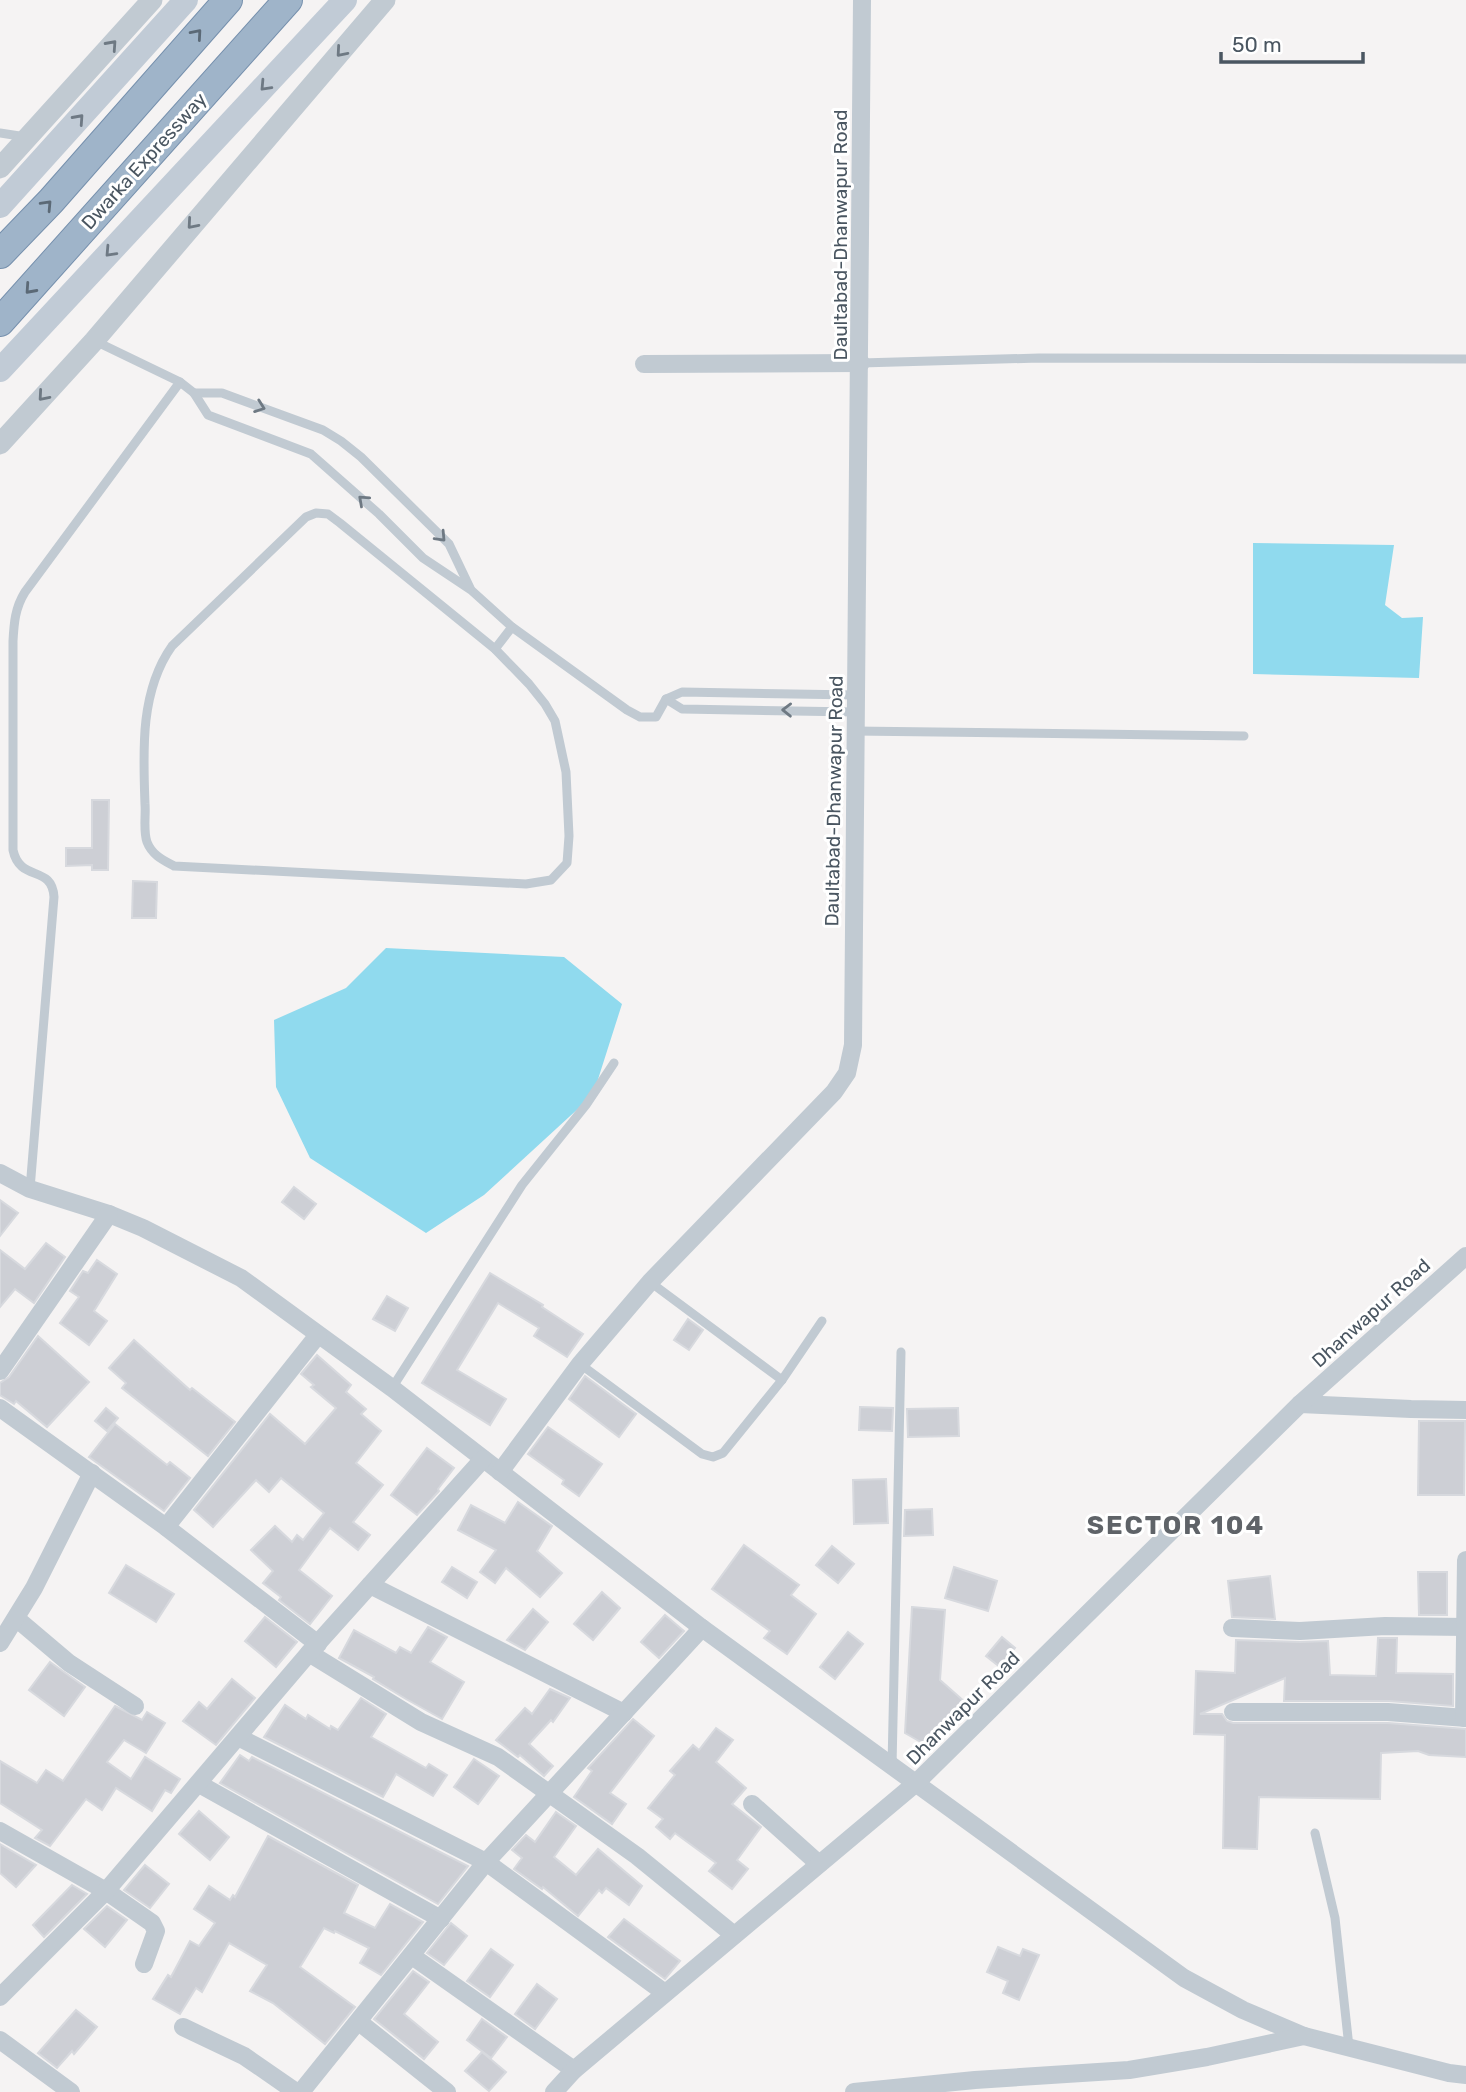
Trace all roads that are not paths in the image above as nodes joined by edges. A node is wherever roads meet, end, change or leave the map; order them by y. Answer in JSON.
{"nodes":[{"id":1,"x":152,"y":0,"type":"edge"},
{"id":2,"x":186,"y":0,"type":"edge"},
{"id":3,"x":228,"y":0,"type":"edge"},
{"id":4,"x":288,"y":0,"type":"edge"},
{"id":5,"x":345,"y":0,"type":"edge"},
{"id":6,"x":385,"y":0,"type":"edge"},
{"id":7,"x":862,"y":0,"type":"edge"},
{"id":8,"x":0,"y":134,"type":"edge"},
{"id":9,"x":27,"y":138,"type":"junction"},
{"id":10,"x":0,"y":168,"type":"edge"},
{"id":11,"x":0,"y":206,"type":"edge"},
{"id":12,"x":0,"y":254,"type":"edge"},
{"id":13,"x":0,"y":322,"type":"edge"},
{"id":14,"x":94,"y":341,"type":"junction"},
{"id":15,"x":1466,"y":359,"type":"edge"},
{"id":16,"x":861,"y":363,"type":"junction"},
{"id":17,"x":644,"y":364,"type":"dead end"},
{"id":18,"x":0,"y":370,"type":"edge"},
{"id":19,"x":180,"y":382,"type":"junction"},
{"id":20,"x":194,"y":393,"type":"junction"},
{"id":21,"x":0,"y":444,"type":"edge"},
{"id":22,"x":471,"y":590,"type":"junction"},
{"id":23,"x":512,"y":627,"type":"junction"},
{"id":24,"x":495,"y":649,"type":"junction"},
{"id":25,"x":666,"y":699,"type":"junction"},
{"id":26,"x":856,"y":703,"type":"junction"},
{"id":27,"x":854,"y":731,"type":"junction"},
{"id":28,"x":1244,"y":736,"type":"dead end"},
{"id":29,"x":614,"y":1063,"type":"dead end"},
{"id":30,"x":0,"y":1173,"type":"edge"},
{"id":31,"x":30,"y":1189,"type":"junction"},
{"id":32,"x":109,"y":1214,"type":"junction"},
{"id":33,"x":1466,"y":1256,"type":"edge"},
{"id":34,"x":650,"y":1282,"type":"junction"},
{"id":35,"x":822,"y":1321,"type":"dead end"},
{"id":36,"x":318,"y":1335,"type":"junction"},
{"id":37,"x":901,"y":1352,"type":"dead end"},
{"id":38,"x":580,"y":1364,"type":"junction"},
{"id":39,"x":0,"y":1371,"type":"edge"},
{"id":40,"x":782,"y":1380,"type":"junction"},
{"id":41,"x":392,"y":1388,"type":"junction"},
{"id":42,"x":1300,"y":1404,"type":"junction"},
{"id":43,"x":0,"y":1408,"type":"edge"},
{"id":44,"x":1466,"y":1410,"type":"edge"},
{"id":45,"x":482,"y":1459,"type":"junction"},
{"id":46,"x":500,"y":1472,"type":"junction"},
{"id":47,"x":92,"y":1473,"type":"junction"},
{"id":48,"x":166,"y":1527,"type":"junction"},
{"id":49,"x":1466,"y":1560,"type":"edge"},
{"id":50,"x":370,"y":1585,"type":"junction"},
{"id":51,"x":17,"y":1619,"type":"junction"},
{"id":52,"x":1466,"y":1627,"type":"edge"},
{"id":53,"x":702,"y":1628,"type":"junction"},
{"id":54,"x":1232,"y":1628,"type":"dead end"},
{"id":55,"x":0,"y":1643,"type":"edge"},
{"id":56,"x":314,"y":1648,"type":"junction"},
{"id":57,"x":135,"y":1706,"type":"dead end"},
{"id":58,"x":1233,"y":1712,"type":"dead end"},
{"id":59,"x":624,"y":1713,"type":"junction"},
{"id":60,"x":1465,"y":1718,"type":"edge"},
{"id":61,"x":238,"y":1737,"type":"junction"},
{"id":62,"x":892,"y":1766,"type":"junction"},
{"id":63,"x":916,"y":1783,"type":"junction"},
{"id":64,"x":199,"y":1784,"type":"junction"},
{"id":65,"x":551,"y":1794,"type":"junction"},
{"id":66,"x":752,"y":1804,"type":"dead end"},
{"id":67,"x":0,"y":1830,"type":"edge"},
{"id":68,"x":1315,"y":1833,"type":"dead end"},
{"id":69,"x":486,"y":1862,"type":"junction"},
{"id":70,"x":819,"y":1864,"type":"junction"},
{"id":71,"x":106,"y":1891,"type":"junction"},
{"id":72,"x":442,"y":1919,"type":"junction"},
{"id":73,"x":734,"y":1935,"type":"junction"},
{"id":74,"x":412,"y":1956,"type":"junction"},
{"id":75,"x":144,"y":1964,"type":"dead end"},
{"id":76,"x":665,"y":1993,"type":"junction"},
{"id":77,"x":0,"y":1997,"type":"edge"},
{"id":78,"x":359,"y":2022,"type":"junction"},
{"id":79,"x":183,"y":2027,"type":"dead end"},
{"id":80,"x":1304,"y":2036,"type":"junction"},
{"id":81,"x":0,"y":2040,"type":"edge"},
{"id":82,"x":1349,"y":2047,"type":"junction"},
{"id":83,"x":574,"y":2070,"type":"junction"},
{"id":84,"x":1466,"y":2075,"type":"edge"},
{"id":85,"x":71,"y":2092,"type":"edge"},
{"id":86,"x":296,"y":2092,"type":"edge"},
{"id":87,"x":302,"y":2092,"type":"edge"},
{"id":88,"x":447,"y":2092,"type":"edge"},
{"id":89,"x":554,"y":2092,"type":"edge"},
{"id":90,"x":853,"y":2092,"type":"edge"}],
"edges":[{"from":9,"to":1,"type":"street","one_way":true},
{"from":11,"to":2,"type":"main road","one_way":true},
{"from":12,"to":3,"type":"highway","one_way":true},
{"from":4,"to":13,"type":"highway","name":"Dwarka Expressway","one_way":true},
{"from":5,"to":18,"type":"main road","one_way":true},
{"from":6,"to":14,"type":"street","one_way":true},
{"from":7,"to":16,"type":"street","name":"Daultabad-Dhanwapur Road"},
{"from":8,"to":9,"type":"lane"},
{"from":9,"to":10,"type":"street"},
{"from":14,"to":19,"type":"lane"},
{"from":14,"to":21,"type":"street","one_way":true},
{"from":15,"to":16,"type":"lane"},
{"from":16,"to":17,"type":"street"},
{"from":16,"to":26,"type":"street","name":"Daultabad-Dhanwapur Road"},
{"from":19,"to":20,"type":"lane"},
{"from":19,"to":31,"type":"lane"},
{"from":22,"to":20,"type":"lane","one_way":true},
{"from":20,"to":22,"type":"lane","one_way":true},
{"from":22,"to":23,"type":"lane"},
{"from":23,"to":24,"type":"lane"},
{"from":23,"to":25,"type":"lane"},
{"from":24,"to":24,"type":"lane"},
{"from":25,"to":26,"type":"lane"},
{"from":26,"to":25,"type":"lane","one_way":true},
{"from":26,"to":27,"type":"street","name":"Daultabad-Dhanwapur Road"},
{"from":27,"to":28,"type":"lane"},
{"from":27,"to":34,"type":"street","name":"Daultabad-Dhanwapur Road"},
{"from":29,"to":41,"type":"lane"},
{"from":30,"to":31,"type":"street"},
{"from":31,"to":32,"type":"street"},
{"from":32,"to":36,"type":"street"},
{"from":32,"to":39,"type":"street"},
{"from":33,"to":42,"type":"street","name":"Dhanwapur Road"},
{"from":34,"to":38,"type":"street","name":"Daultabad-Dhanwapur Road"},
{"from":34,"to":40,"type":"lane"},
{"from":35,"to":40,"type":"lane"},
{"from":36,"to":41,"type":"street"},
{"from":36,"to":48,"type":"street"},
{"from":37,"to":62,"type":"lane"},
{"from":38,"to":40,"type":"lane"},
{"from":38,"to":46,"type":"street","name":"Daultabad-Dhanwapur Road"},
{"from":41,"to":45,"type":"street"},
{"from":42,"to":44,"type":"street"},
{"from":42,"to":63,"type":"street","name":"Dhanwapur Road"},
{"from":43,"to":47,"type":"street"},
{"from":45,"to":46,"type":"street"},
{"from":45,"to":50,"type":"street"},
{"from":46,"to":53,"type":"street"},
{"from":47,"to":48,"type":"street"},
{"from":47,"to":51,"type":"street"},
{"from":48,"to":56,"type":"street"},
{"from":49,"to":52,"type":"street"},
{"from":50,"to":56,"type":"street"},
{"from":50,"to":59,"type":"street"},
{"from":51,"to":55,"type":"street"},
{"from":51,"to":57,"type":"street"},
{"from":52,"to":54,"type":"street"},
{"from":52,"to":60,"type":"street"},
{"from":53,"to":59,"type":"street"},
{"from":53,"to":62,"type":"street"},
{"from":56,"to":61,"type":"street"},
{"from":56,"to":65,"type":"street"},
{"from":58,"to":60,"type":"street"},
{"from":59,"to":65,"type":"street"},
{"from":61,"to":64,"type":"street"},
{"from":61,"to":69,"type":"street"},
{"from":62,"to":63,"type":"street"},
{"from":63,"to":70,"type":"street"},
{"from":63,"to":80,"type":"street","name":"Dhanwapur Road"},
{"from":64,"to":71,"type":"street"},
{"from":64,"to":72,"type":"street"},
{"from":65,"to":69,"type":"street"},
{"from":65,"to":73,"type":"street"},
{"from":66,"to":70,"type":"street"},
{"from":67,"to":71,"type":"street"},
{"from":68,"to":82,"type":"lane"},
{"from":69,"to":72,"type":"street"},
{"from":69,"to":76,"type":"street"},
{"from":70,"to":73,"type":"street"},
{"from":71,"to":75,"type":"street"},
{"from":71,"to":77,"type":"street"},
{"from":72,"to":74,"type":"street"},
{"from":73,"to":76,"type":"street"},
{"from":74,"to":78,"type":"street"},
{"from":74,"to":83,"type":"street"},
{"from":76,"to":83,"type":"street"},
{"from":78,"to":87,"type":"street"},
{"from":78,"to":88,"type":"street"},
{"from":79,"to":86,"type":"street"},
{"from":80,"to":82,"type":"street","name":"Dhanwapur Road"},
{"from":80,"to":90,"type":"street"},
{"from":81,"to":85,"type":"street"},
{"from":82,"to":84,"type":"street","name":"Dhanwapur Road"},
{"from":83,"to":89,"type":"street"}]}
